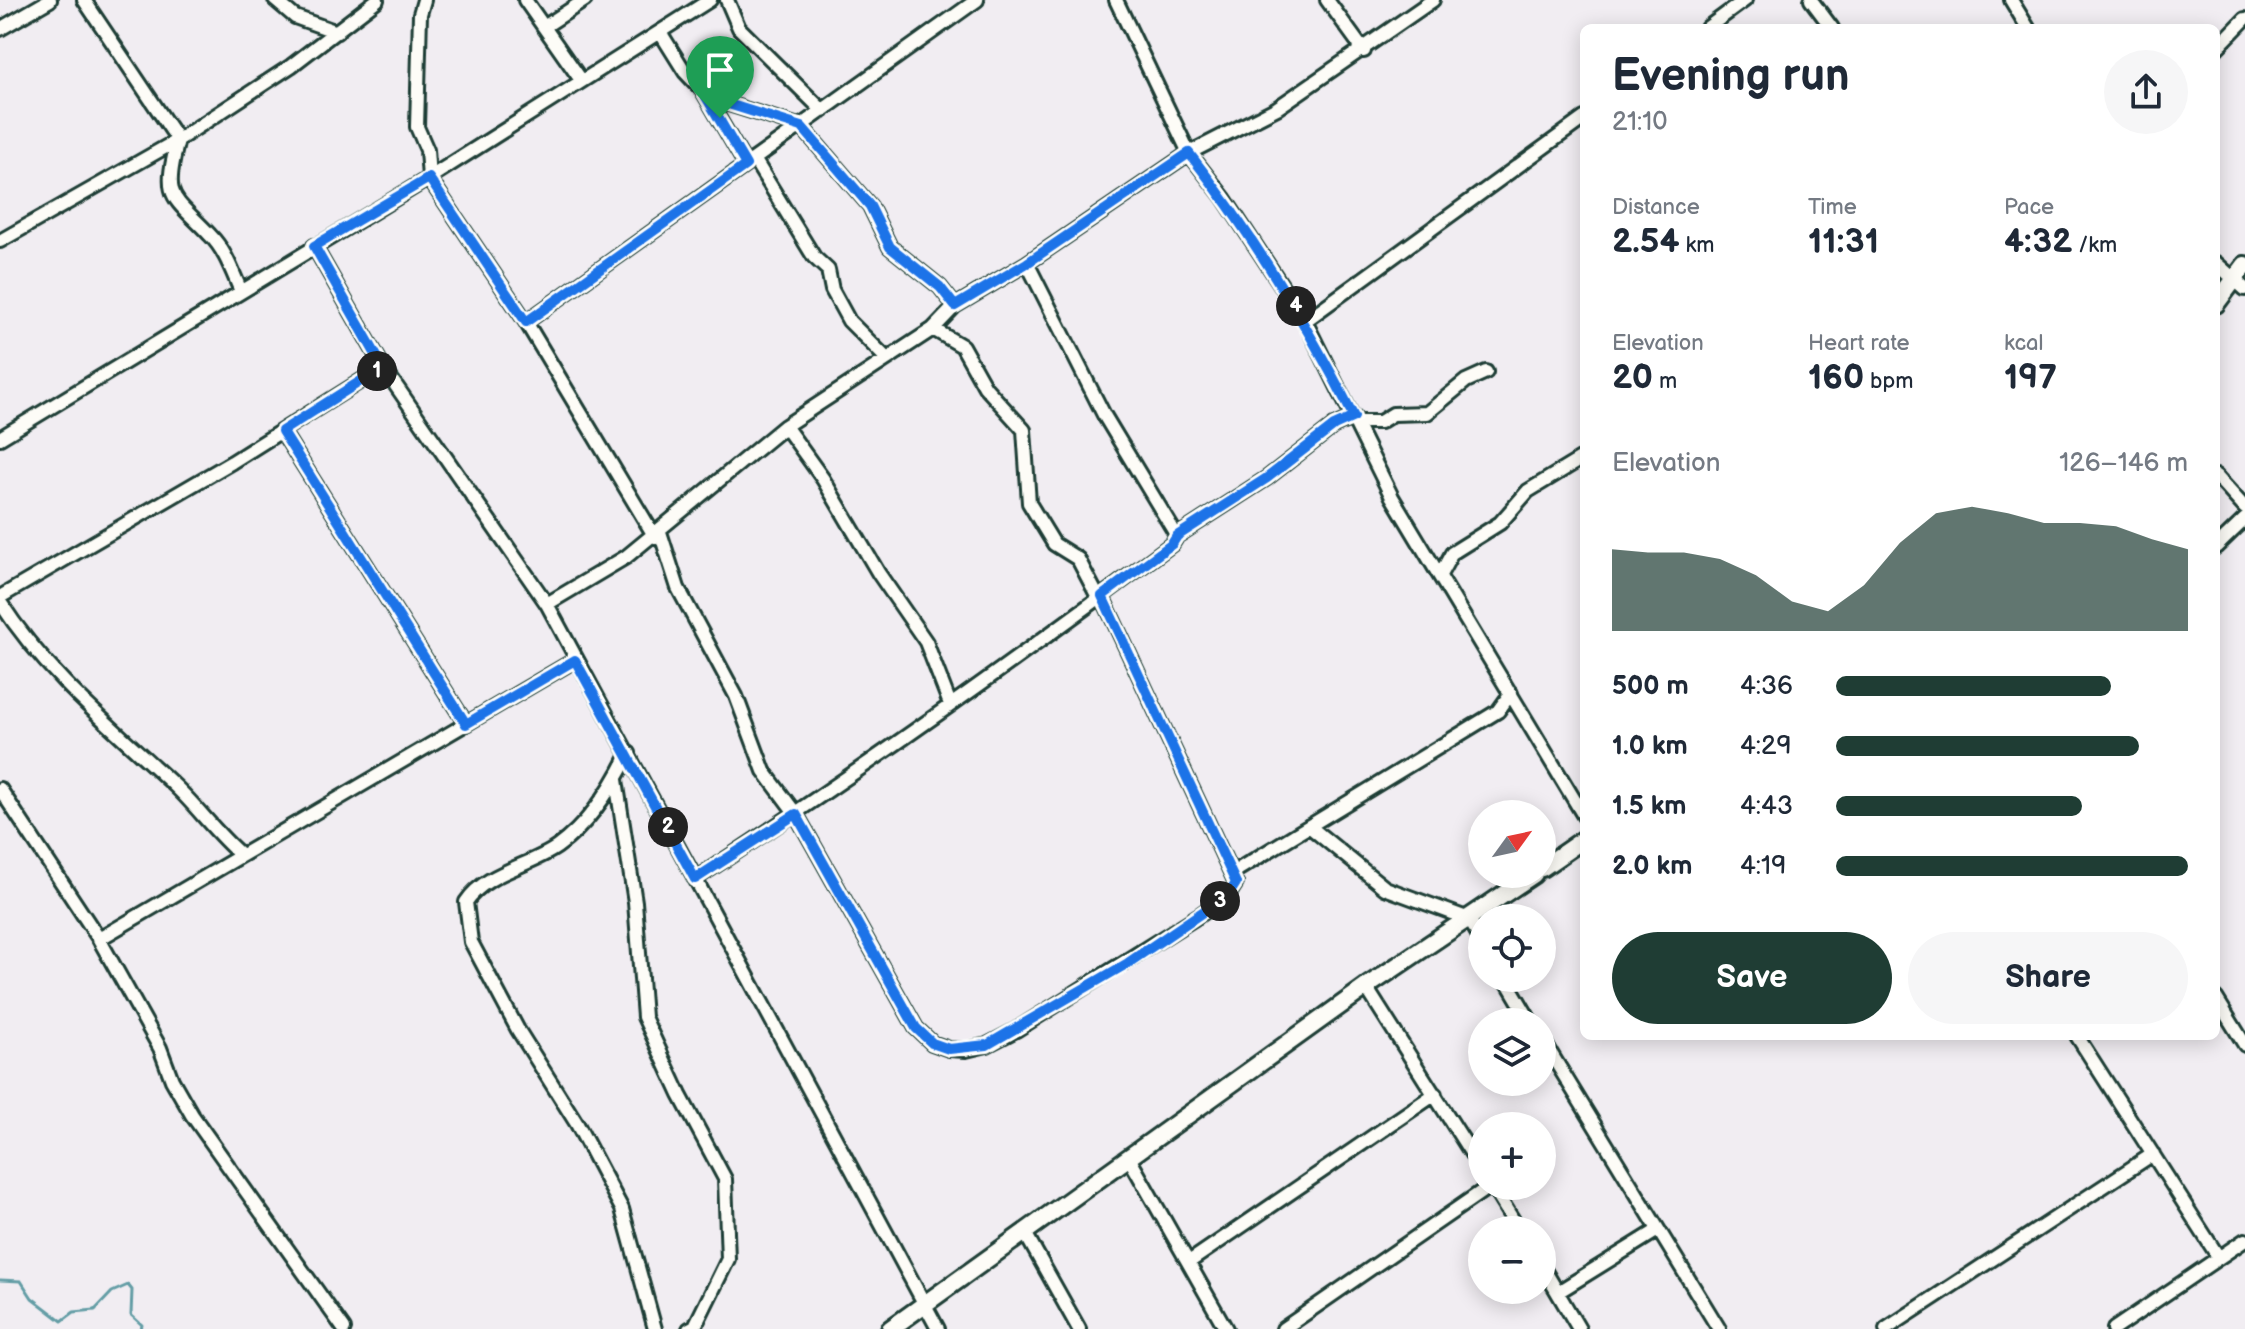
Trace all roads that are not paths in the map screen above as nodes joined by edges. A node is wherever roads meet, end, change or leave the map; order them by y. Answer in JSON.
{"nodes":[{"id":1,"x":50,"y":0,"type":"edge"},
{"id":2,"x":84,"y":0,"type":"edge"},
{"id":3,"x":275,"y":0,"type":"edge"},
{"id":4,"x":377,"y":0,"type":"edge"},
{"id":5,"x":424,"y":0,"type":"edge"},
{"id":6,"x":525,"y":0,"type":"edge"},
{"id":7,"x":585,"y":0,"type":"edge"},
{"id":8,"x":710,"y":0,"type":"edge"},
{"id":9,"x":727,"y":0,"type":"edge"},
{"id":10,"x":977,"y":0,"type":"edge"},
{"id":11,"x":1116,"y":0,"type":"edge"},
{"id":12,"x":1327,"y":0,"type":"edge"},
{"id":13,"x":1433,"y":0,"type":"edge"},
{"id":14,"x":1745,"y":0,"type":"edge"},
{"id":15,"x":1811,"y":0,"type":"edge"},
{"id":16,"x":2011,"y":0,"type":"edge"},
{"id":17,"x":690,"y":6,"type":"edge"},
{"id":18,"x":2245,"y":19,"type":"edge"},
{"id":19,"x":1712,"y":24,"type":"edge"},
{"id":20,"x":1829,"y":24,"type":"edge"},
{"id":21,"x":2026,"y":24,"type":"edge"},
{"id":22,"x":544,"y":27,"type":"junction"},
{"id":23,"x":0,"y":29,"type":"edge"},
{"id":24,"x":337,"y":32,"type":"junction"},
{"id":25,"x":660,"y":32,"type":"junction"},
{"id":26,"x":2220,"y":45,"type":"edge"},
{"id":27,"x":1364,"y":51,"type":"junction"},
{"id":28,"x":581,"y":80,"type":"junction"},
{"id":29,"x":702,"y":90,"type":"junction"},
{"id":30,"x":823,"y":111,"type":"junction"},
{"id":31,"x":1580,"y":121,"type":"edge"},
{"id":32,"x":802,"y":127,"type":"junction"},
{"id":33,"x":178,"y":140,"type":"junction"},
{"id":34,"x":1189,"y":153,"type":"junction"},
{"id":35,"x":750,"y":162,"type":"junction"},
{"id":36,"x":429,"y":178,"type":"junction"},
{"id":37,"x":0,"y":241,"type":"edge"},
{"id":38,"x":314,"y":246,"type":"junction"},
{"id":39,"x":1027,"y":263,"type":"junction"},
{"id":40,"x":2220,"y":265,"type":"edge"},
{"id":41,"x":2241,"y":278,"type":"edge"},
{"id":42,"x":240,"y":289,"type":"junction"},
{"id":43,"x":2220,"y":300,"type":"edge"},
{"id":44,"x":955,"y":306,"type":"junction"},
{"id":45,"x":1305,"y":321,"type":"junction"},
{"id":46,"x":526,"y":322,"type":"junction"},
{"id":47,"x":933,"y":329,"type":"junction"},
{"id":48,"x":887,"y":359,"type":"junction"},
{"id":49,"x":383,"y":367,"type":"junction"},
{"id":50,"x":1486,"y":372,"type":"dead end"},
{"id":51,"x":1355,"y":420,"type":"junction"},
{"id":52,"x":785,"y":426,"type":"junction"},
{"id":53,"x":282,"y":431,"type":"junction"},
{"id":54,"x":0,"y":438,"type":"edge"},
{"id":55,"x":1580,"y":459,"type":"edge"},
{"id":56,"x":2220,"y":480,"type":"edge"},
{"id":57,"x":2245,"y":508,"type":"edge"},
{"id":58,"x":2245,"y":519,"type":"edge"},
{"id":59,"x":658,"y":534,"type":"junction"},
{"id":60,"x":1177,"y":536,"type":"junction"},
{"id":61,"x":2220,"y":543,"type":"edge"},
{"id":62,"x":1441,"y":573,"type":"junction"},
{"id":63,"x":1100,"y":597,"type":"junction"},
{"id":64,"x":0,"y":600,"type":"edge"},
{"id":65,"x":547,"y":604,"type":"junction"},
{"id":66,"x":575,"y":660,"type":"junction"},
{"id":67,"x":1511,"y":693,"type":"junction"},
{"id":68,"x":950,"y":704,"type":"junction"},
{"id":69,"x":466,"y":724,"type":"junction"},
{"id":70,"x":629,"y":753,"type":"junction"},
{"id":71,"x":616,"y":780,"type":"junction"},
{"id":72,"x":0,"y":789,"type":"edge"},
{"id":73,"x":1580,"y":809,"type":"edge"},
{"id":74,"x":796,"y":814,"type":"junction"},
{"id":75,"x":1309,"y":826,"type":"junction"},
{"id":76,"x":1580,"y":842,"type":"edge"},
{"id":77,"x":241,"y":855,"type":"junction"},
{"id":78,"x":1556,"y":858,"type":"edge"},
{"id":79,"x":1234,"y":872,"type":"junction"},
{"id":80,"x":695,"y":879,"type":"junction"},
{"id":81,"x":1514,"y":888,"type":"edge"},
{"id":82,"x":1491,"y":904,"type":"edge"},
{"id":83,"x":1468,"y":919,"type":"edge"},
{"id":84,"x":1468,"y":920,"type":"edge"},
{"id":85,"x":99,"y":939,"type":"junction"},
{"id":86,"x":1366,"y":987,"type":"junction"},
{"id":87,"x":2220,"y":1004,"type":"edge"},
{"id":88,"x":2080,"y":1040,"type":"edge"},
{"id":89,"x":2245,"y":1045,"type":"edge"},
{"id":90,"x":1556,"y":1062,"type":"edge"},
{"id":91,"x":1435,"y":1094,"type":"junction"},
{"id":92,"x":1468,"y":1147,"type":"edge"},
{"id":93,"x":2153,"y":1154,"type":"junction"},
{"id":94,"x":1129,"y":1158,"type":"junction"},
{"id":95,"x":1471,"y":1200,"type":"edge"},
{"id":96,"x":1658,"y":1230,"type":"junction"},
{"id":97,"x":1024,"y":1231,"type":"junction"},
{"id":98,"x":2245,"y":1240,"type":"edge"},
{"id":99,"x":2219,"y":1258,"type":"junction"},
{"id":100,"x":1189,"y":1262,"type":"junction"},
{"id":101,"x":1556,"y":1289,"type":"edge"},
{"id":102,"x":1558,"y":1292,"type":"junction"},
{"id":103,"x":924,"y":1306,"type":"junction"},
{"id":104,"x":344,"y":1329,"type":"edge"},
{"id":105,"x":655,"y":1329,"type":"edge"},
{"id":106,"x":689,"y":1329,"type":"edge"},
{"id":107,"x":890,"y":1329,"type":"edge"},
{"id":108,"x":938,"y":1329,"type":"edge"},
{"id":109,"x":1079,"y":1329,"type":"edge"},
{"id":110,"x":1226,"y":1329,"type":"edge"},
{"id":111,"x":1283,"y":1329,"type":"edge"},
{"id":112,"x":1579,"y":1329,"type":"edge"},
{"id":113,"x":1719,"y":1329,"type":"edge"},
{"id":114,"x":1886,"y":1329,"type":"edge"},
{"id":115,"x":2114,"y":1329,"type":"edge"}],
"edges":[{"from":1,"to":23,"type":"street"},
{"from":2,"to":33,"type":"street"},
{"from":3,"to":24,"type":"street"},
{"from":4,"to":24,"type":"street"},
{"from":5,"to":36,"type":"street"},
{"from":6,"to":22,"type":"street"},
{"from":7,"to":22,"type":"street"},
{"from":8,"to":17,"type":"street"},
{"from":9,"to":30,"type":"street"},
{"from":10,"to":30,"type":"street"},
{"from":11,"to":34,"type":"street"},
{"from":12,"to":27,"type":"street"},
{"from":13,"to":27,"type":"street"},
{"from":14,"to":19,"type":"street"},
{"from":15,"to":20,"type":"street"},
{"from":16,"to":21,"type":"street"},
{"from":17,"to":25,"type":"street"},
{"from":18,"to":26,"type":"street"},
{"from":22,"to":28,"type":"street"},
{"from":24,"to":33,"type":"street"},
{"from":25,"to":28,"type":"street"},
{"from":25,"to":29,"type":"street"},
{"from":27,"to":34,"type":"street"},
{"from":28,"to":36,"type":"street"},
{"from":29,"to":32,"type":"street"},
{"from":29,"to":35,"type":"street"},
{"from":30,"to":32,"type":"street"},
{"from":31,"to":45,"type":"street"},
{"from":32,"to":35,"type":"street"},
{"from":32,"to":44,"type":"street"},
{"from":33,"to":37,"type":"street"},
{"from":33,"to":42,"type":"street"},
{"from":34,"to":39,"type":"street"},
{"from":34,"to":45,"type":"street"},
{"from":35,"to":46,"type":"street"},
{"from":35,"to":48,"type":"street"},
{"from":36,"to":38,"type":"street"},
{"from":36,"to":46,"type":"street"},
{"from":38,"to":42,"type":"street"},
{"from":38,"to":49,"type":"street"},
{"from":39,"to":44,"type":"street"},
{"from":39,"to":60,"type":"street"},
{"from":40,"to":41,"type":"street"},
{"from":41,"to":43,"type":"street"},
{"from":42,"to":54,"type":"street"},
{"from":44,"to":47,"type":"street"},
{"from":45,"to":51,"type":"street"},
{"from":46,"to":59,"type":"street"},
{"from":47,"to":48,"type":"street"},
{"from":47,"to":63,"type":"street"},
{"from":48,"to":52,"type":"street"},
{"from":49,"to":53,"type":"street"},
{"from":49,"to":65,"type":"street"},
{"from":50,"to":51,"type":"street"},
{"from":51,"to":60,"type":"street"},
{"from":51,"to":62,"type":"street"},
{"from":52,"to":59,"type":"street"},
{"from":52,"to":68,"type":"street"},
{"from":53,"to":64,"type":"street"},
{"from":53,"to":69,"type":"street"},
{"from":55,"to":62,"type":"street"},
{"from":56,"to":57,"type":"street"},
{"from":58,"to":61,"type":"street"},
{"from":59,"to":65,"type":"street"},
{"from":59,"to":74,"type":"street"},
{"from":60,"to":63,"type":"street"},
{"from":62,"to":67,"type":"street"},
{"from":63,"to":68,"type":"street"},
{"from":63,"to":79,"type":"street"},
{"from":64,"to":77,"type":"street"},
{"from":65,"to":66,"type":"street"},
{"from":66,"to":69,"type":"street"},
{"from":66,"to":70,"type":"street"},
{"from":67,"to":73,"type":"street"},
{"from":67,"to":75,"type":"street"},
{"from":68,"to":74,"type":"street"},
{"from":69,"to":77,"type":"street"},
{"from":70,"to":71,"type":"street"},
{"from":70,"to":80,"type":"street"},
{"from":71,"to":105,"type":"street"},
{"from":71,"to":106,"type":"street"},
{"from":72,"to":85,"type":"street"},
{"from":74,"to":79,"type":"street"},
{"from":74,"to":80,"type":"street"},
{"from":75,"to":79,"type":"street"},
{"from":75,"to":83,"type":"street"},
{"from":76,"to":78,"type":"street"},
{"from":77,"to":85,"type":"street"},
{"from":80,"to":103,"type":"street"},
{"from":81,"to":82,"type":"street"},
{"from":84,"to":86,"type":"street"},
{"from":85,"to":104,"type":"street"},
{"from":86,"to":91,"type":"street"},
{"from":86,"to":94,"type":"street"},
{"from":87,"to":89,"type":"street"},
{"from":88,"to":93,"type":"street"},
{"from":90,"to":96,"type":"street"},
{"from":91,"to":92,"type":"street"},
{"from":91,"to":100,"type":"street"},
{"from":93,"to":99,"type":"street"},
{"from":93,"to":114,"type":"street"},
{"from":94,"to":97,"type":"street"},
{"from":94,"to":100,"type":"street"},
{"from":95,"to":111,"type":"street"},
{"from":96,"to":102,"type":"street"},
{"from":96,"to":113,"type":"street"},
{"from":97,"to":103,"type":"street"},
{"from":97,"to":109,"type":"street"},
{"from":98,"to":99,"type":"street"},
{"from":99,"to":115,"type":"street"},
{"from":100,"to":110,"type":"street"},
{"from":101,"to":102,"type":"street"},
{"from":102,"to":112,"type":"street"},
{"from":103,"to":107,"type":"street"},
{"from":103,"to":108,"type":"street"}]}
